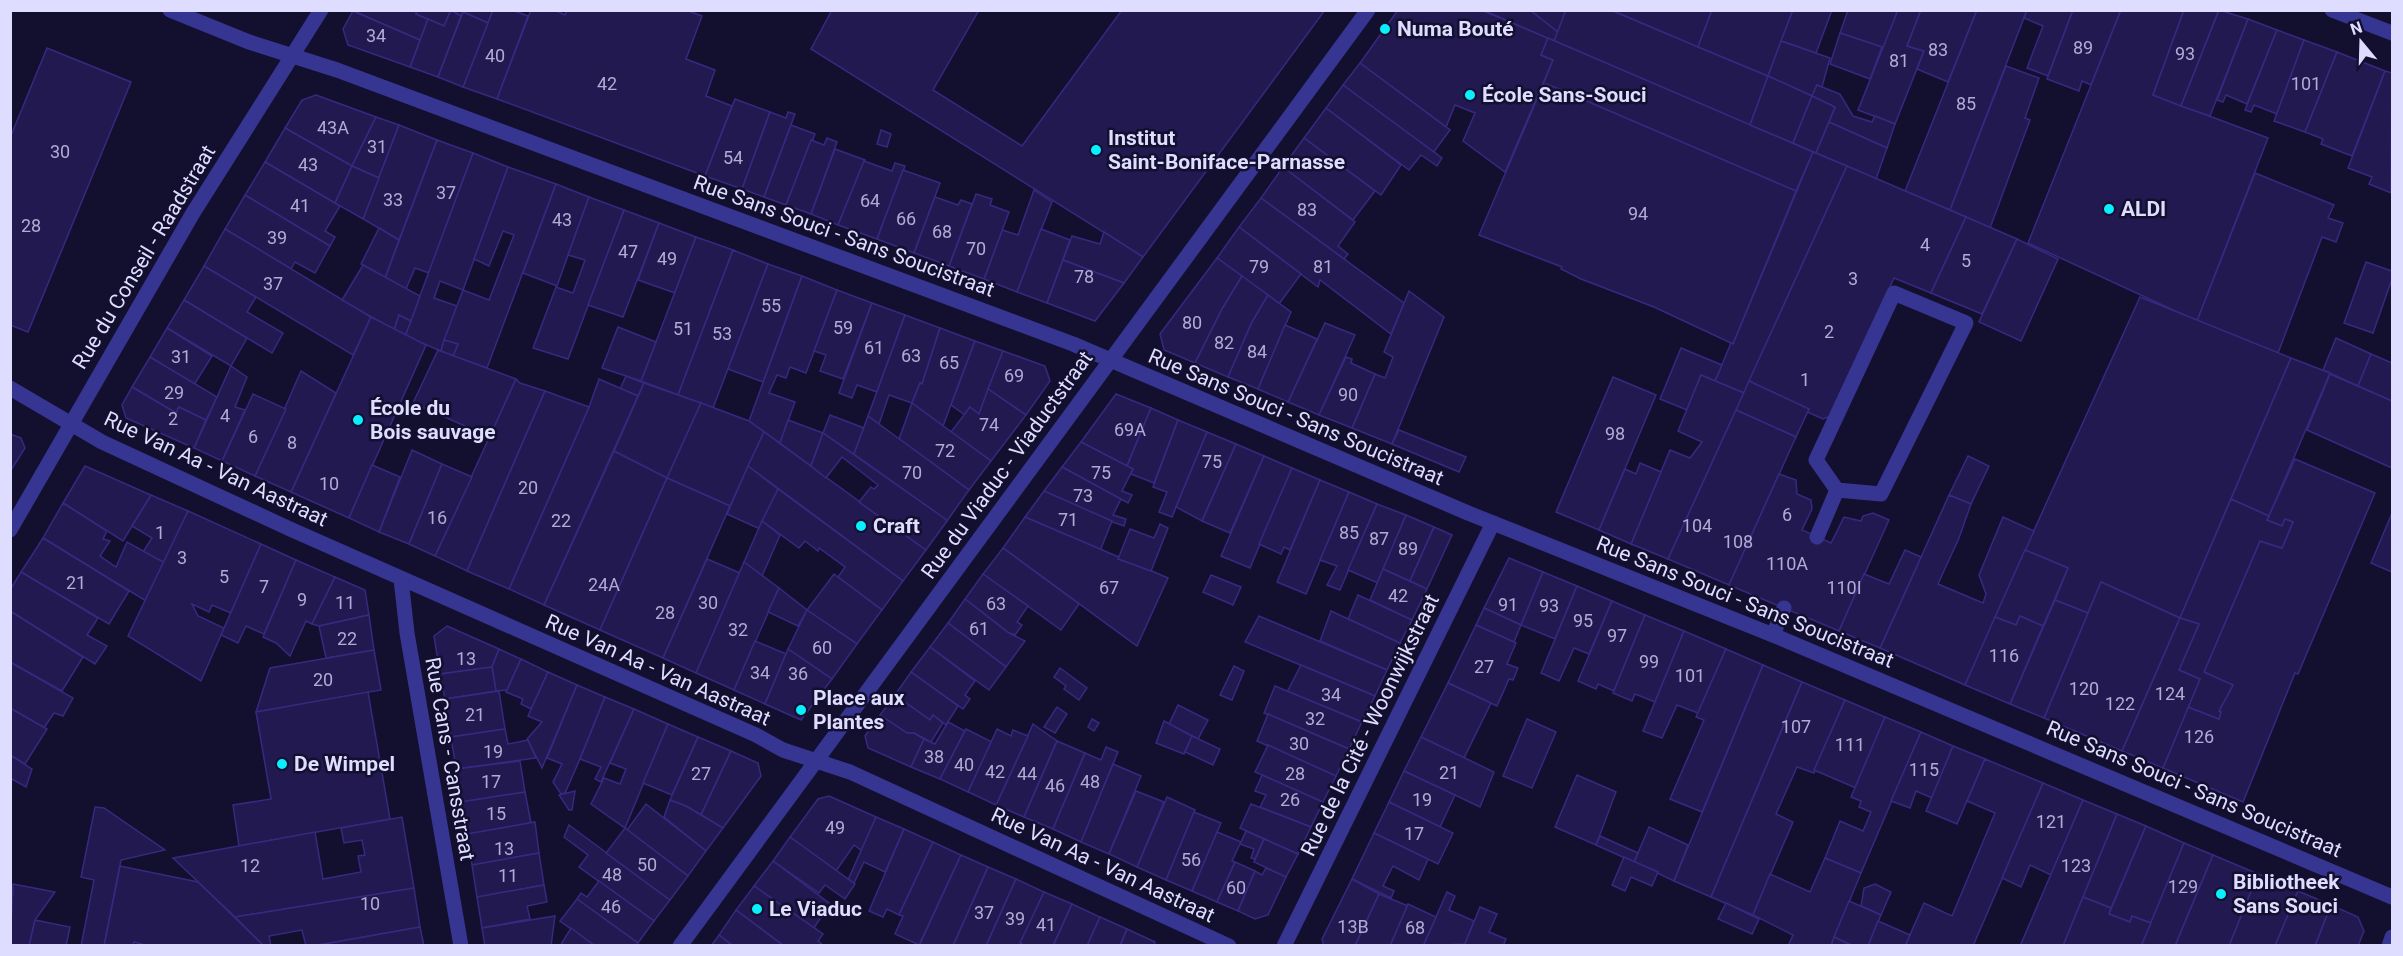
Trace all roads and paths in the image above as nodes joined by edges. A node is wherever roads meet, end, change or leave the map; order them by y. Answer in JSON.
{"nodes":[{"id":1,"x":170,"y":10,"type":"edge"},
{"id":2,"x":321,"y":10,"type":"edge"},
{"id":3,"x":1368,"y":10,"type":"edge"},
{"id":4,"x":2332,"y":10,"type":"edge"},
{"id":5,"x":2392,"y":33,"type":"edge"},
{"id":6,"x":293,"y":56,"type":"junction"},
{"id":7,"x":1109,"y":360,"type":"junction"},
{"id":8,"x":10,"y":388,"type":"edge"},
{"id":9,"x":74,"y":423,"type":"junction"},
{"id":10,"x":1837,"y":490,"type":"junction"},
{"id":11,"x":1493,"y":523,"type":"junction"},
{"id":12,"x":10,"y":530,"type":"edge"},
{"id":13,"x":1816,"y":537,"type":"dead end"},
{"id":14,"x":401,"y":579,"type":"junction"},
{"id":15,"x":1784,"y":608,"type":"dead end"},
{"id":16,"x":1773,"y":635,"type":"junction"},
{"id":17,"x":816,"y":761,"type":"junction"},
{"id":18,"x":2392,"y":897,"type":"edge"},
{"id":19,"x":2392,"y":937,"type":"edge"},
{"id":20,"x":461,"y":945,"type":"edge"},
{"id":21,"x":680,"y":945,"type":"edge"},
{"id":22,"x":1229,"y":945,"type":"edge"},
{"id":23,"x":1284,"y":945,"type":"edge"},
{"id":24,"x":2389,"y":945,"type":"edge"}],
"edges":[{"from":1,"to":6,"type":"street","name":"Rue Sans Souci - Sans Soucistraat"},
{"from":2,"to":6,"type":"street","name":"Rue du Conseil - Raadstraat"},
{"from":3,"to":7,"type":"street","name":"Rue du Viaduc - Viaductstraat"},
{"from":4,"to":5,"type":"street"},
{"from":6,"to":7,"type":"street","name":"Rue Sans Souci - Sans Soucistraat"},
{"from":6,"to":9,"type":"street","name":"Rue du Conseil - Raadstraat"},
{"from":7,"to":11,"type":"street","name":"Rue Sans Souci - Sans Soucistraat"},
{"from":7,"to":17,"type":"street","name":"Rue du Viaduc - Viaductstraat"},
{"from":8,"to":9,"type":"street","name":"Rue Van Aa - Van Aastraat"},
{"from":9,"to":12,"type":"street","name":"Rue du Conseil - Raadstraat"},
{"from":9,"to":14,"type":"street","name":"Rue Van Aa - Van Aastraat"},
{"from":10,"to":10,"type":"street"},
{"from":10,"to":13,"type":"street"},
{"from":11,"to":16,"type":"street","name":"Rue Sans Souci - Sans Soucistraat"},
{"from":11,"to":23,"type":"street","name":"Rue de la Cité - Woonwijkstraat"},
{"from":14,"to":17,"type":"street","name":"Rue Van Aa - Van Aastraat"},
{"from":14,"to":20,"type":"street","name":"Rue Cans - Cansstraat"},
{"from":15,"to":16,"type":"street"},
{"from":16,"to":18,"type":"street","name":"Rue Sans Souci - Sans Soucistraat"},
{"from":17,"to":21,"type":"street","name":"Rue du Viaduc - Viaductstraat"},
{"from":17,"to":22,"type":"street","name":"Rue Van Aa - Van Aastraat"},
{"from":19,"to":24,"type":"street"}]}
